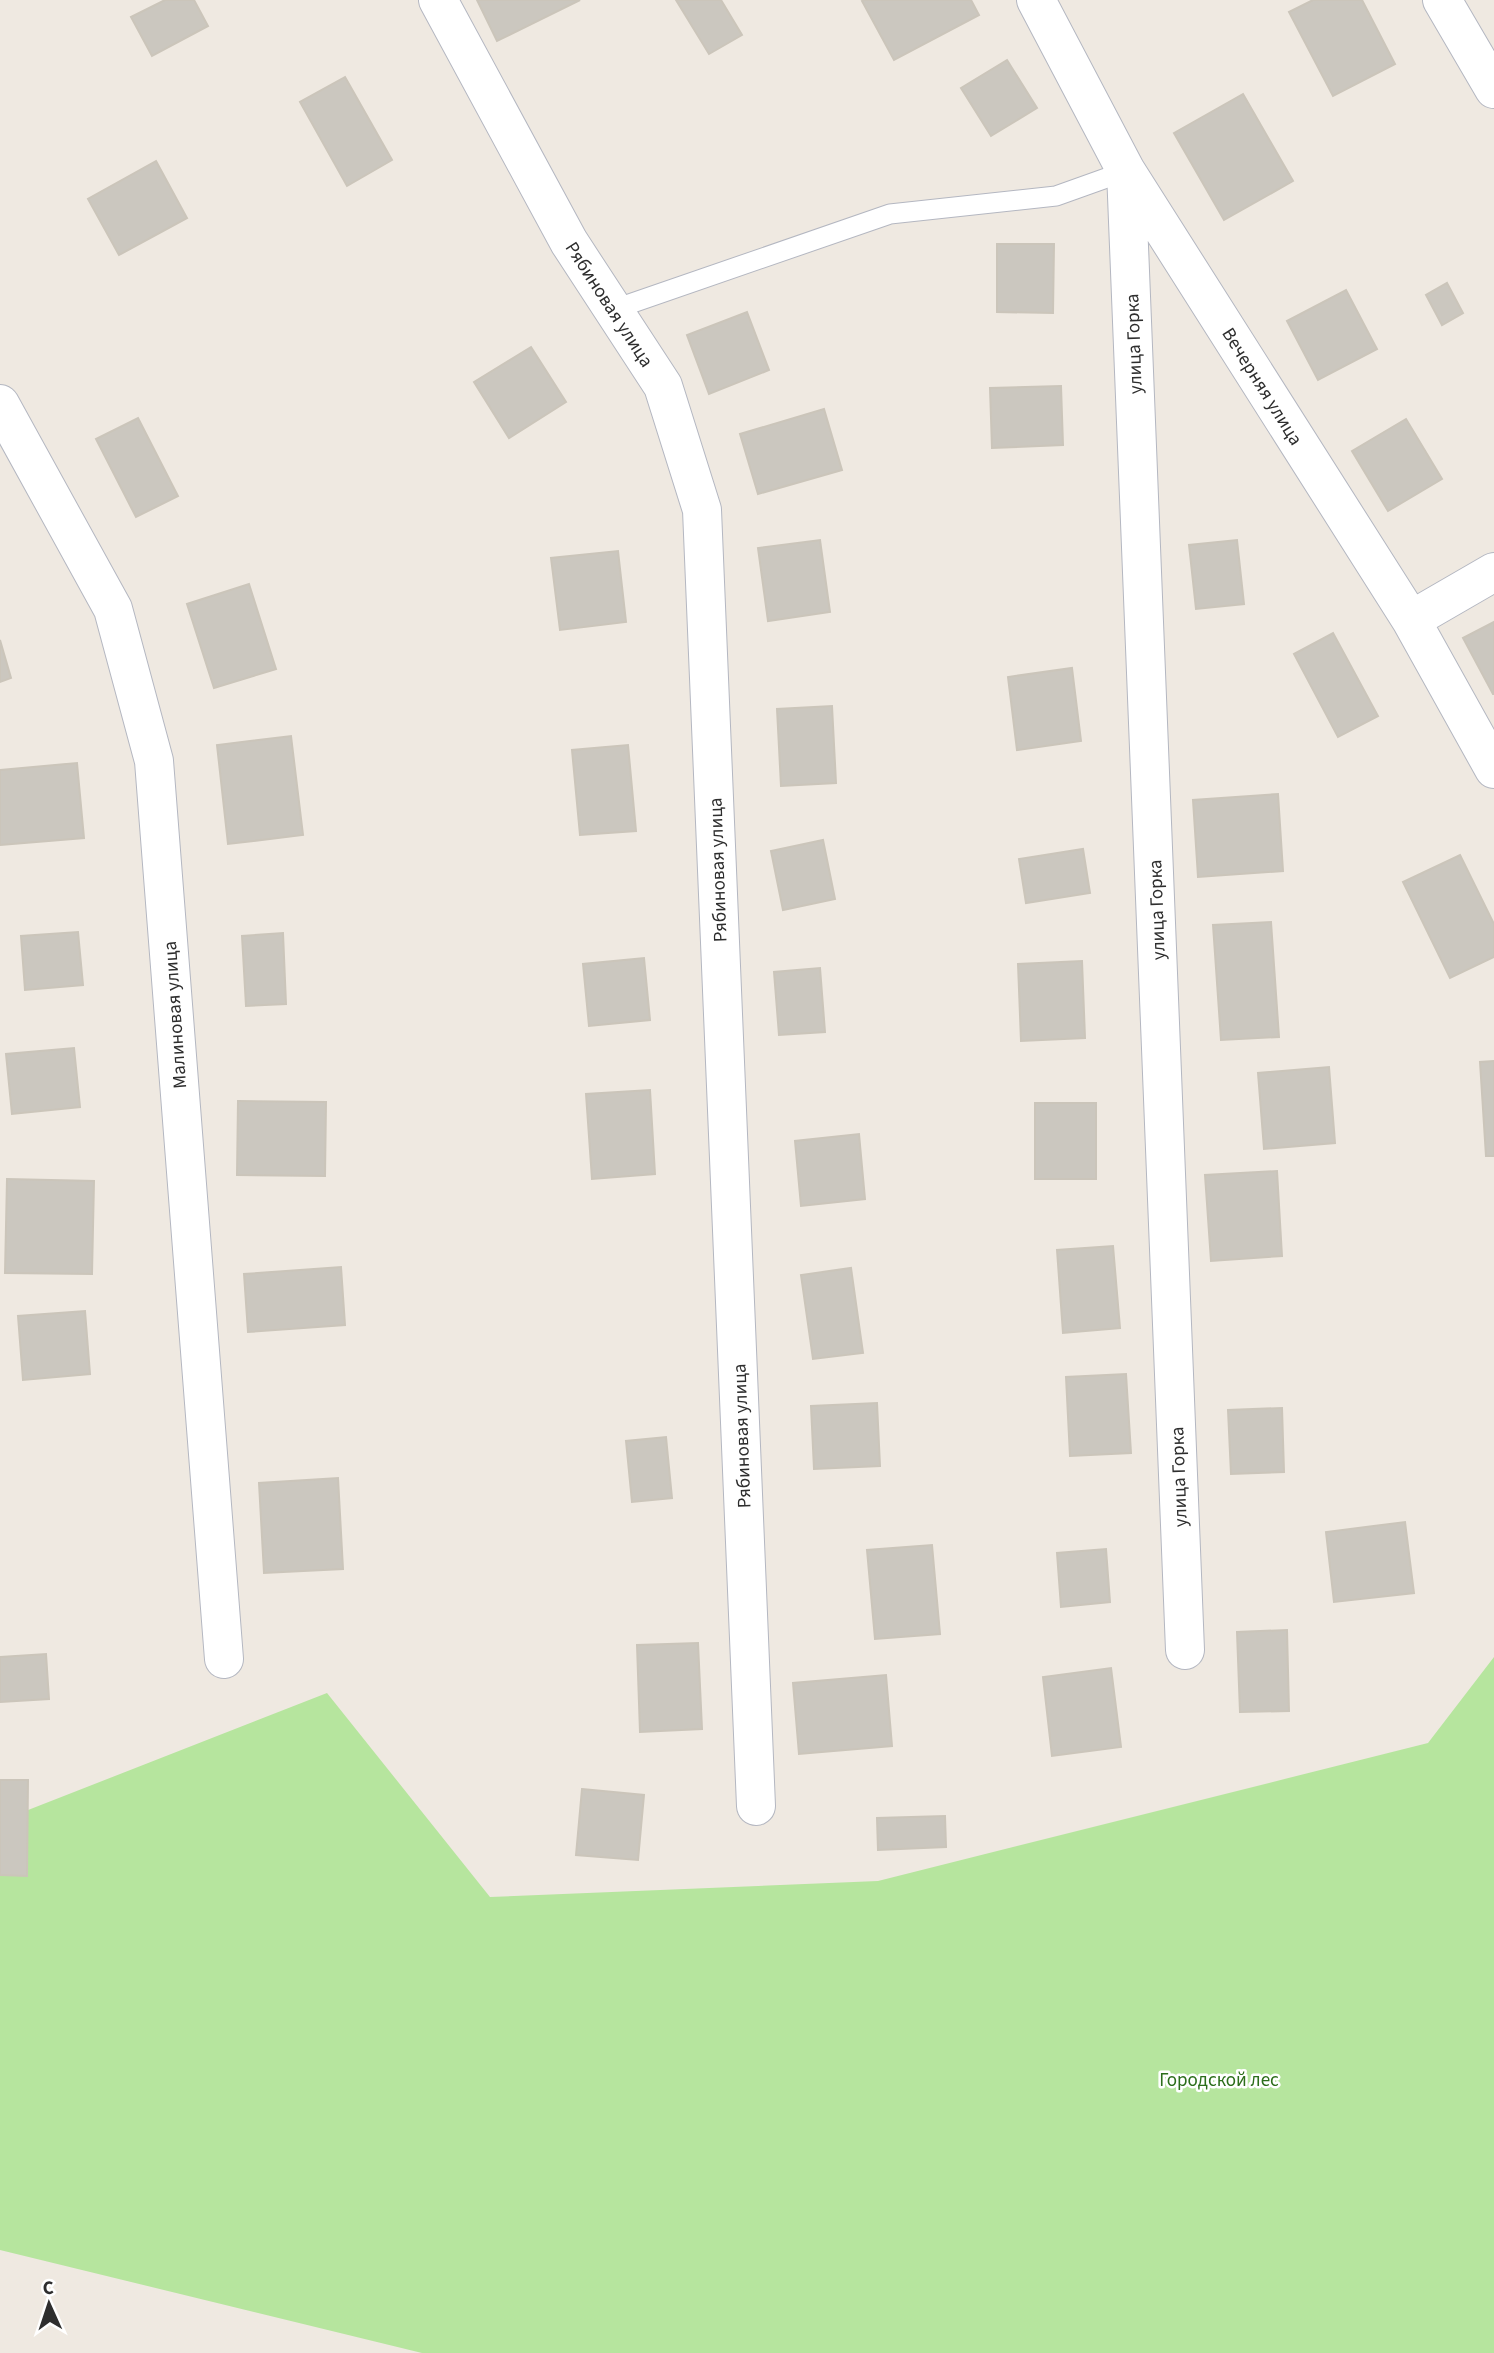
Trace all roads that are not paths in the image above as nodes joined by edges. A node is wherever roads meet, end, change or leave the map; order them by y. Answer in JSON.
{"nodes":[{"id":1,"x":438,"y":0,"type":"edge"},
{"id":2,"x":1036,"y":0,"type":"edge"},
{"id":3,"x":1443,"y":0,"type":"edge"},
{"id":4,"x":1494,"y":89,"type":"edge"},
{"id":5,"x":1126,"y":171,"type":"junction"},
{"id":6,"x":612,"y":310,"type":"junction"},
{"id":7,"x":0,"y":404,"type":"edge"},
{"id":8,"x":1494,"y":572,"type":"edge"},
{"id":9,"x":1411,"y":620,"type":"junction"},
{"id":10,"x":1494,"y":769,"type":"edge"},
{"id":11,"x":1185,"y":1650,"type":"dead end"},
{"id":12,"x":224,"y":1659,"type":"dead end"},
{"id":13,"x":756,"y":1806,"type":"dead end"}],
"edges":[{"from":1,"to":6,"type":"street","name":"Рябиновая улица"},
{"from":2,"to":5,"type":"street","name":"Вечерняя улица"},
{"from":3,"to":4,"type":"street"},
{"from":5,"to":6,"type":"lane"},
{"from":5,"to":9,"type":"street","name":"Вечерняя улица"},
{"from":5,"to":11,"type":"street","name":"улица Горка"},
{"from":6,"to":13,"type":"street","name":"Рябиновая улица"},
{"from":7,"to":12,"type":"street","name":"Малиновая улица"},
{"from":8,"to":9,"type":"street"},
{"from":9,"to":10,"type":"street","name":"Вечерняя улица"}]}
